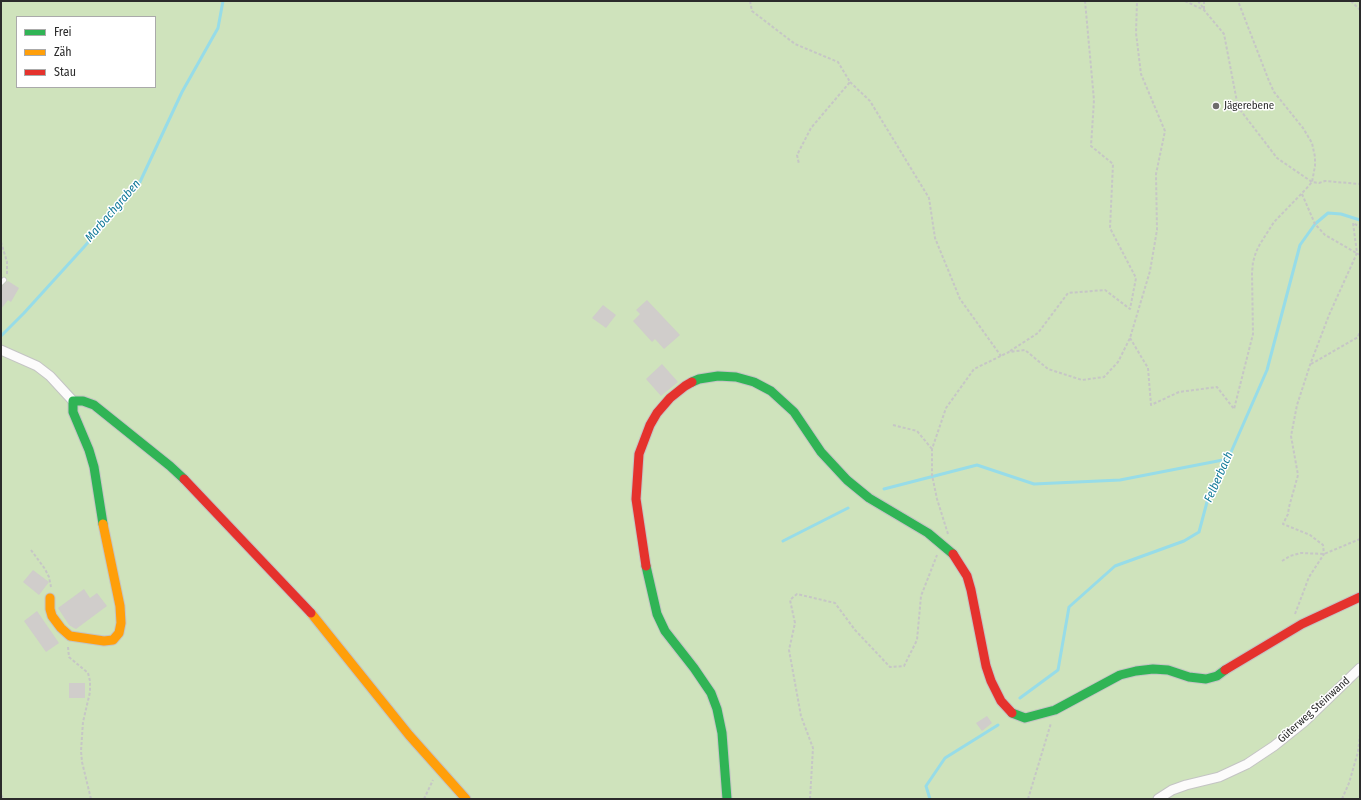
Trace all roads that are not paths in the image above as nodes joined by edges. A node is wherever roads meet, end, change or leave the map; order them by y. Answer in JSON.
{"nodes":[{"id":1,"x":1,"y":350,"type":"edge"},
{"id":2,"x":73,"y":401,"type":"junction"},
{"id":3,"x":1360,"y":597,"type":"edge"},
{"id":4,"x":50,"y":598,"type":"road end"},
{"id":5,"x":1360,"y":668,"type":"edge"},
{"id":6,"x":466,"y":799,"type":"edge"},
{"id":7,"x":728,"y":799,"type":"edge"},
{"id":8,"x":1158,"y":799,"type":"edge"}],
"edges":[{"from":1,"to":2,"type":"street"},
{"from":2,"to":4,"type":"street"},
{"from":2,"to":6,"type":"street"},
{"from":3,"to":7,"type":"street"},
{"from":5,"to":8,"type":"street","name":"Güterweg Steinwand"}]}
